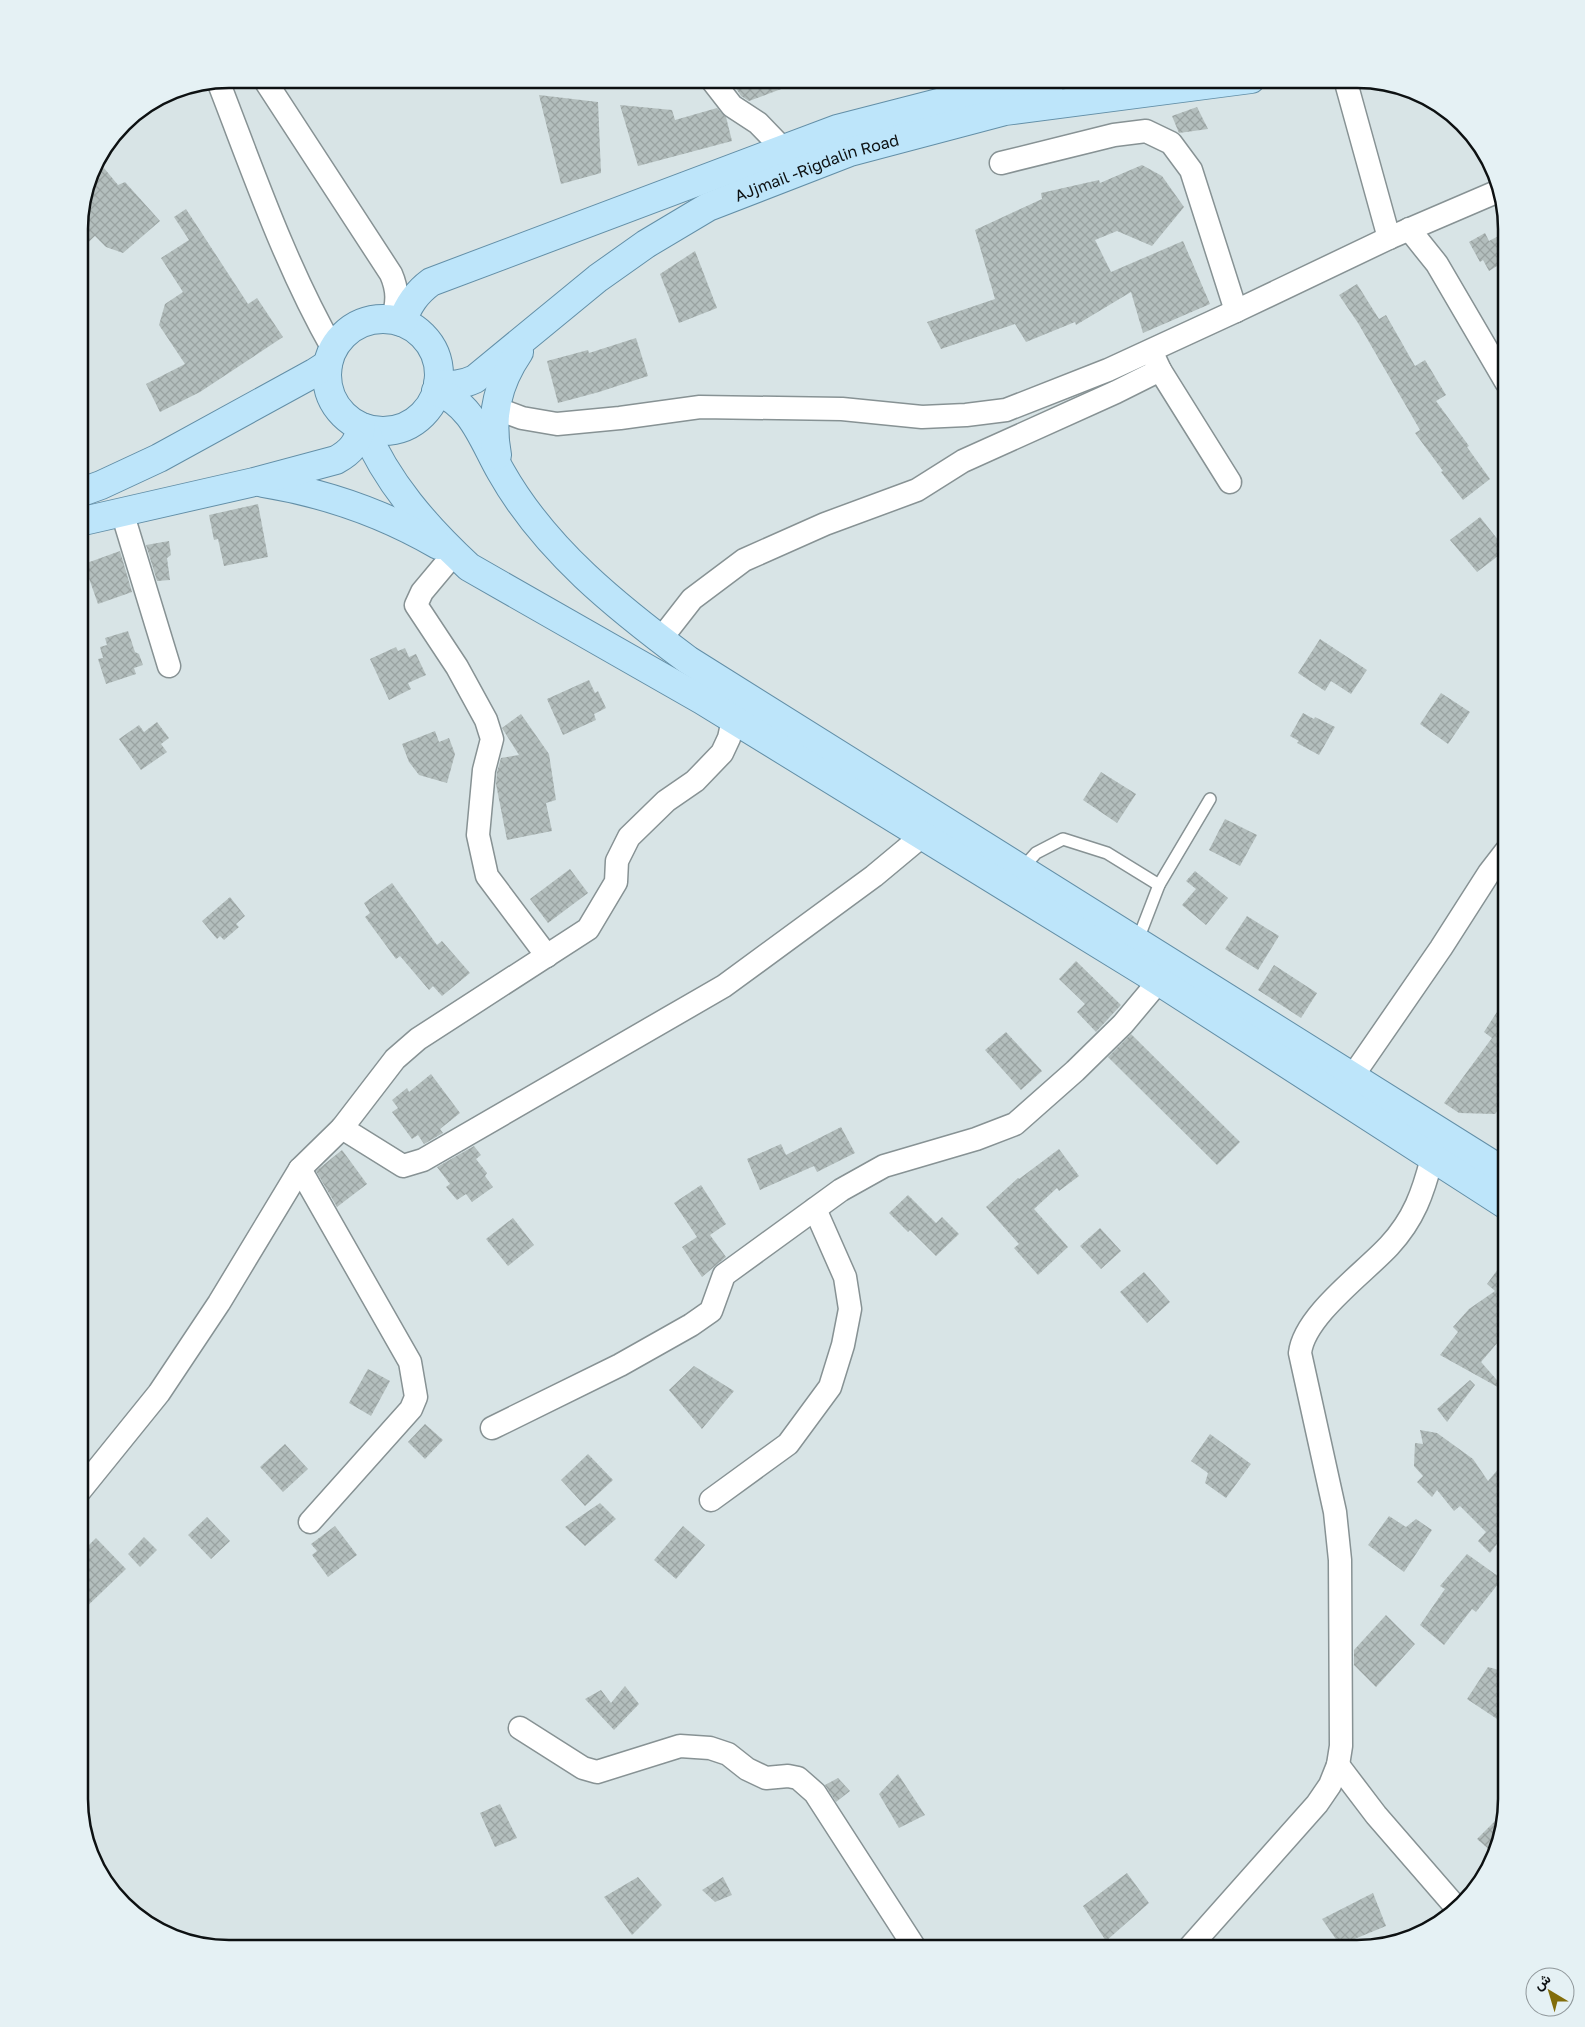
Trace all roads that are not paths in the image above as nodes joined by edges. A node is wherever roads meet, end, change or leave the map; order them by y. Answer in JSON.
{"nodes":[{"id":1,"x":221,"y":88,"type":"edge"},
{"id":2,"x":270,"y":88,"type":"edge"},
{"id":3,"x":718,"y":88,"type":"edge"},
{"id":4,"x":996,"y":88,"type":"edge"},
{"id":5,"x":1182,"y":88,"type":"edge"},
{"id":6,"x":1348,"y":88,"type":"edge"},
{"id":7,"x":784,"y":150,"type":"junction"},
{"id":8,"x":1001,"y":163,"type":"dead end"},
{"id":9,"x":1493,"y":193,"type":"edge"},
{"id":10,"x":1399,"y":234,"type":"junction"},
{"id":11,"x":1236,"y":312,"type":"junction"},
{"id":12,"x":397,"y":321,"type":"junction"},
{"id":13,"x":535,"y":331,"type":"junction"},
{"id":14,"x":1151,"y":350,"type":"junction"},
{"id":15,"x":330,"y":356,"type":"junction"},
{"id":16,"x":1498,"y":368,"type":"edge"},
{"id":17,"x":1160,"y":370,"type":"junction"},
{"id":18,"x":437,"y":388,"type":"junction"},
{"id":19,"x":495,"y":408,"type":"junction"},
{"id":20,"x":363,"y":427,"type":"junction"},
{"id":21,"x":502,"y":474,"type":"junction"},
{"id":22,"x":254,"y":482,"type":"junction"},
{"id":23,"x":1230,"y":482,"type":"dead end"},
{"id":24,"x":88,"y":490,"type":"edge"},
{"id":25,"x":122,"y":512,"type":"junction"},
{"id":26,"x":88,"y":520,"type":"edge"},
{"id":27,"x":461,"y":561,"type":"junction"},
{"id":28,"x":660,"y":640,"type":"junction"},
{"id":29,"x":169,"y":666,"type":"dead end"},
{"id":30,"x":709,"y":689,"type":"junction"},
{"id":31,"x":733,"y":720,"type":"junction"},
{"id":32,"x":1210,"y":799,"type":"dead end"},
{"id":33,"x":922,"y":836,"type":"junction"},
{"id":34,"x":1498,"y":862,"type":"edge"},
{"id":35,"x":1021,"y":870,"type":"junction"},
{"id":36,"x":1159,"y":886,"type":"junction"},
{"id":37,"x":1137,"y":942,"type":"junction"},
{"id":38,"x":547,"y":956,"type":"junction"},
{"id":39,"x":1159,"y":982,"type":"junction"},
{"id":40,"x":1352,"y":1077,"type":"junction"},
{"id":41,"x":342,"y":1128,"type":"junction"},
{"id":42,"x":1432,"y":1158,"type":"junction"},
{"id":43,"x":1498,"y":1168,"type":"edge"},
{"id":44,"x":300,"y":1169,"type":"junction"},
{"id":45,"x":1498,"y":1200,"type":"edge"},
{"id":46,"x":815,"y":1209,"type":"junction"},
{"id":47,"x":492,"y":1428,"type":"dead end"},
{"id":48,"x":88,"y":1481,"type":"edge"},
{"id":49,"x":711,"y":1500,"type":"dead end"},
{"id":50,"x":310,"y":1522,"type":"dead end"},
{"id":51,"x":520,"y":1728,"type":"dead end"},
{"id":52,"x":1338,"y":1765,"type":"junction"},
{"id":53,"x":1451,"y":1902,"type":"edge"},
{"id":54,"x":910,"y":1940,"type":"edge"},
{"id":55,"x":1195,"y":1940,"type":"edge"}],
"edges":[{"from":1,"to":15,"type":"street"},
{"from":2,"to":12,"type":"street"},
{"from":3,"to":7,"type":"street"},
{"from":4,"to":7,"type":"main road","name":"AJjmail -Rigdalin Road"},
{"from":5,"to":13,"type":"main road","name":"AJjmail -Rigdalin Road"},
{"from":6,"to":10,"type":"street"},
{"from":7,"to":12,"type":"main road","name":"AJjmail -Rigdalin Road"},
{"from":8,"to":11,"type":"street"},
{"from":9,"to":10,"type":"street"},
{"from":10,"to":11,"type":"street"},
{"from":10,"to":16,"type":"street"},
{"from":11,"to":14,"type":"street"},
{"from":12,"to":15,"type":"main road"},
{"from":12,"to":18,"type":"main road"},
{"from":13,"to":18,"type":"main road","name":"AJjmail -Rigdalin Road"},
{"from":13,"to":19,"type":"main road"},
{"from":14,"to":17,"type":"street"},
{"from":14,"to":19,"type":"street"},
{"from":15,"to":20,"type":"main road"},
{"from":15,"to":24,"type":"main road"},
{"from":17,"to":23,"type":"street"},
{"from":17,"to":28,"type":"street"},
{"from":18,"to":20,"type":"main road"},
{"from":18,"to":21,"type":"main road"},
{"from":19,"to":21,"type":"main road"},
{"from":20,"to":22,"type":"main road"},
{"from":20,"to":27,"type":"main road"},
{"from":21,"to":28,"type":"main road"},
{"from":22,"to":25,"type":"main road"},
{"from":22,"to":27,"type":"main road"},
{"from":25,"to":26,"type":"main road"},
{"from":25,"to":29,"type":"street"},
{"from":27,"to":30,"type":"main road"},
{"from":27,"to":38,"type":"street"},
{"from":28,"to":30,"type":"main road"},
{"from":30,"to":31,"type":"main road"},
{"from":30,"to":35,"type":"main road"},
{"from":31,"to":33,"type":"main road"},
{"from":31,"to":38,"type":"street"},
{"from":32,"to":36,"type":"lane"},
{"from":33,"to":39,"type":"main road"},
{"from":33,"to":41,"type":"street"},
{"from":34,"to":40,"type":"street"},
{"from":35,"to":36,"type":"lane"},
{"from":35,"to":37,"type":"main road"},
{"from":36,"to":37,"type":"lane"},
{"from":37,"to":40,"type":"main road"},
{"from":38,"to":41,"type":"street"},
{"from":39,"to":42,"type":"main road"},
{"from":39,"to":46,"type":"street"},
{"from":40,"to":43,"type":"main road"},
{"from":41,"to":44,"type":"street"},
{"from":42,"to":45,"type":"main road"},
{"from":42,"to":52,"type":"street"},
{"from":44,"to":48,"type":"street"},
{"from":44,"to":50,"type":"street"},
{"from":46,"to":47,"type":"street"},
{"from":46,"to":49,"type":"street"},
{"from":51,"to":54,"type":"street"},
{"from":52,"to":53,"type":"street"},
{"from":52,"to":55,"type":"street"}]}
